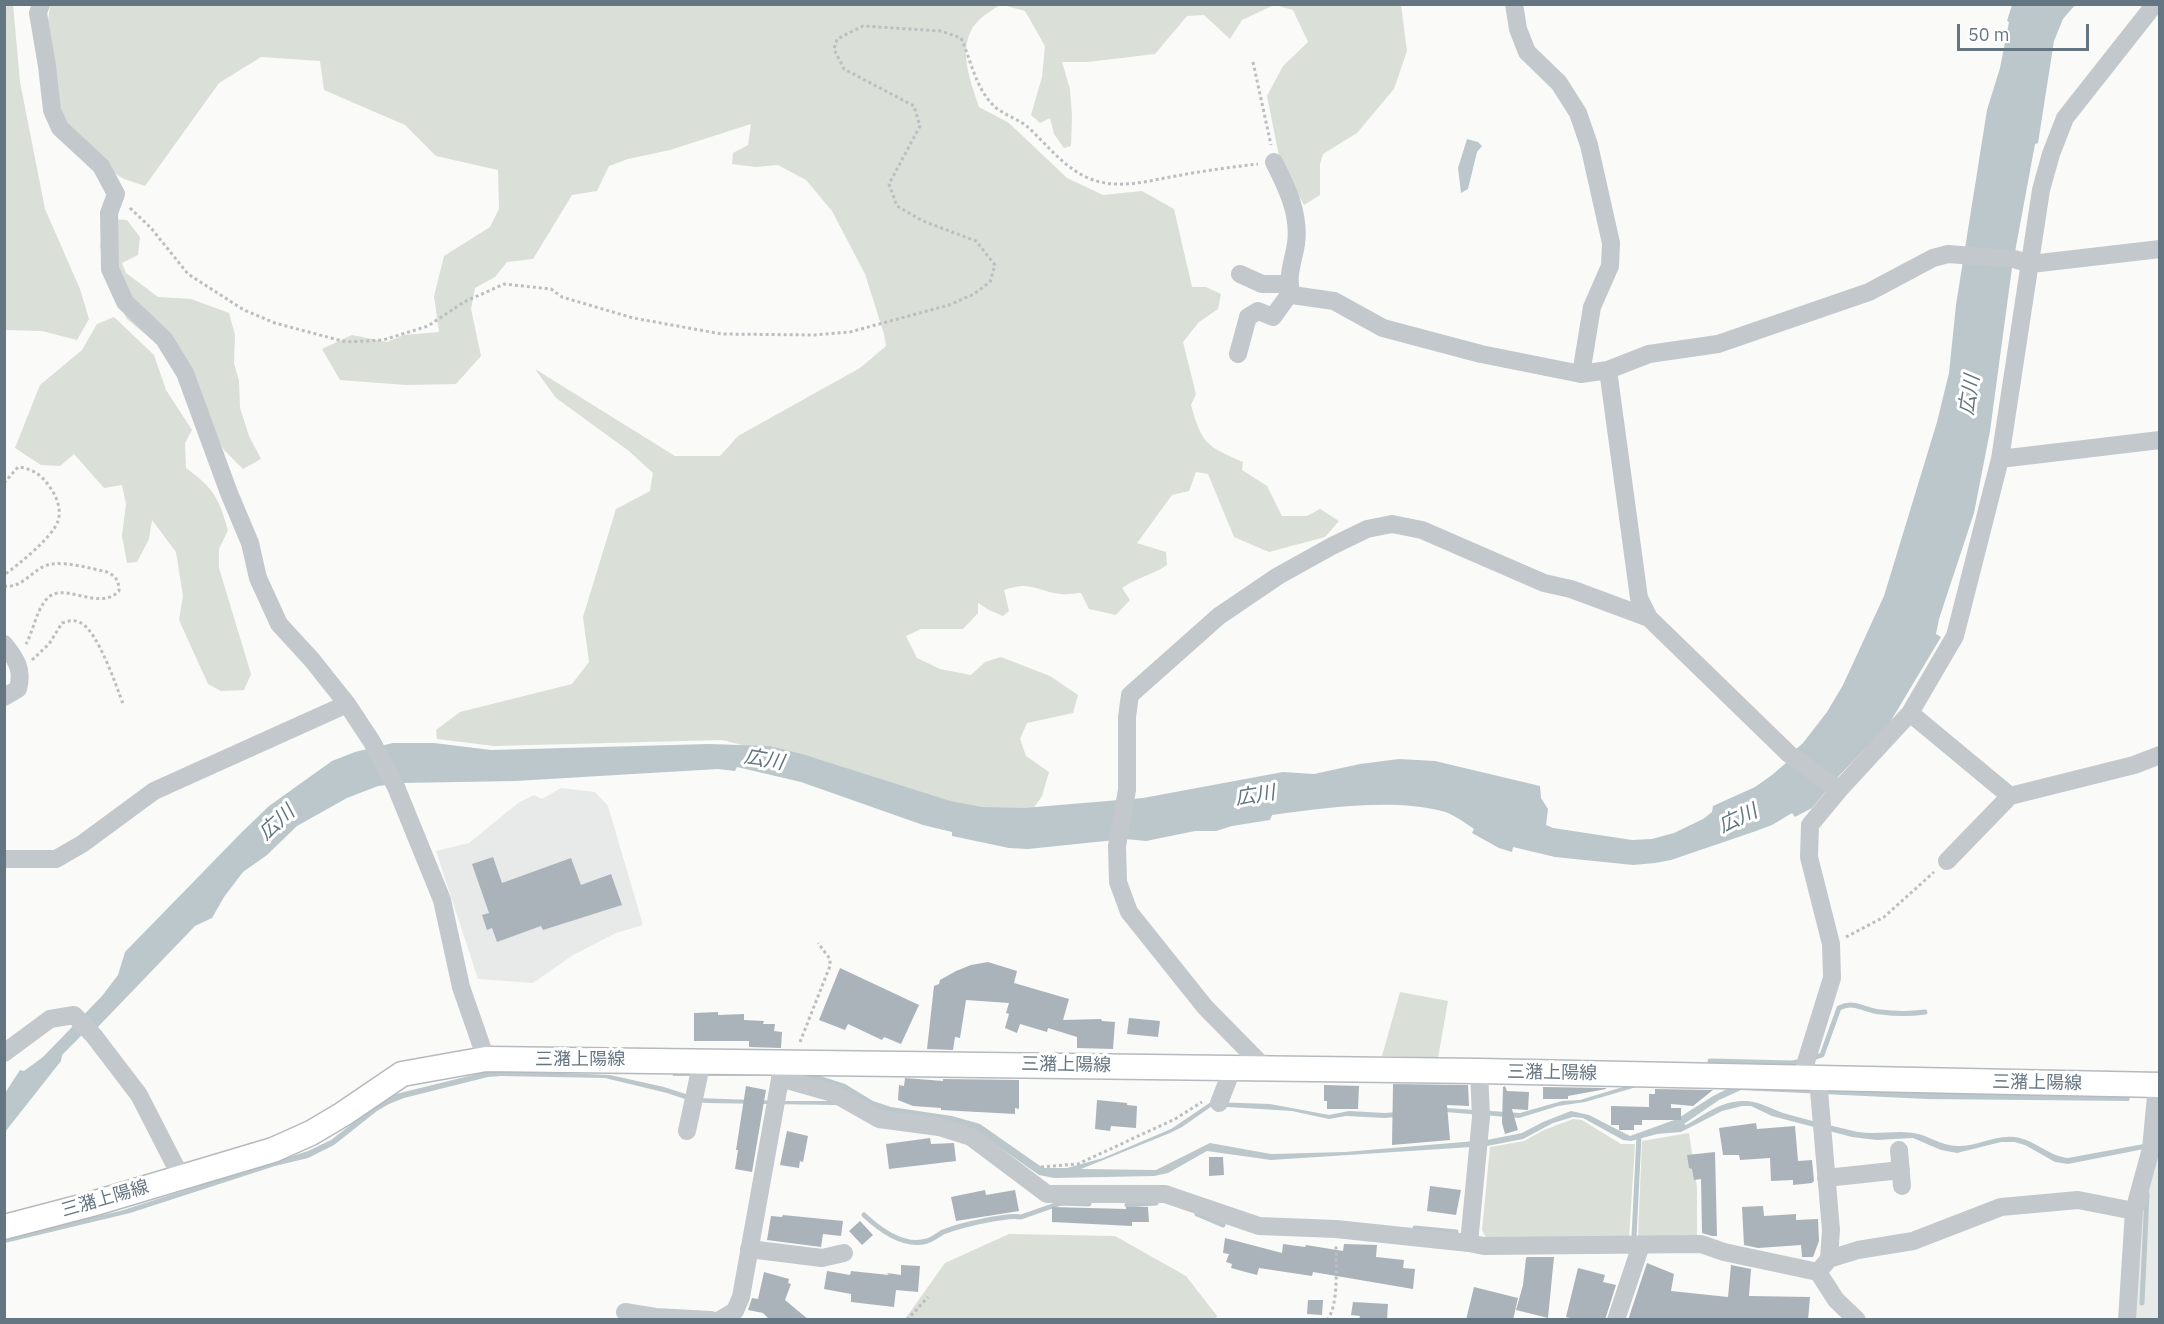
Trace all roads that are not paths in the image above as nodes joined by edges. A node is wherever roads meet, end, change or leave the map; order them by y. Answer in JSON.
{"nodes":[{"id":1,"x":40,"y":4,"type":"edge"},
{"id":2,"x":1514,"y":4,"type":"edge"},
{"id":3,"x":2155,"y":4,"type":"edge"},
{"id":4,"x":1274,"y":162,"type":"road end"},
{"id":5,"x":2160,"y":249,"type":"edge"},
{"id":6,"x":2022,"y":262,"type":"junction"},
{"id":7,"x":1240,"y":274,"type":"dead end"},
{"id":8,"x":1289,"y":288,"type":"junction"},
{"id":9,"x":1238,"y":354,"type":"dead end"},
{"id":10,"x":1608,"y":370,"type":"junction"},
{"id":11,"x":1581,"y":374,"type":"junction"},
{"id":12,"x":2160,"y":440,"type":"edge"},
{"id":13,"x":2000,"y":459,"type":"junction"},
{"id":14,"x":1648,"y":618,"type":"junction"},
{"id":15,"x":4,"y":644,"type":"edge"},
{"id":16,"x":4,"y":697,"type":"edge"},
{"id":17,"x":347,"y":704,"type":"junction"},
{"id":18,"x":1910,"y":713,"type":"junction"},
{"id":19,"x":2160,"y":754,"type":"edge"},
{"id":20,"x":1836,"y":788,"type":"junction"},
{"id":21,"x":2010,"y":796,"type":"junction"},
{"id":22,"x":4,"y":859,"type":"edge"},
{"id":23,"x":1947,"y":861,"type":"road end"},
{"id":24,"x":4,"y":1053,"type":"edge"},
{"id":25,"x":486,"y":1059,"type":"junction"},
{"id":26,"x":785,"y":1067,"type":"junction"},
{"id":27,"x":1265,"y":1068,"type":"junction"},
{"id":28,"x":1479,"y":1071,"type":"junction"},
{"id":29,"x":698,"y":1081,"type":"junction"},
{"id":30,"x":1813,"y":1082,"type":"junction"},
{"id":31,"x":2158,"y":1085,"type":"edge"},
{"id":32,"x":687,"y":1131,"type":"dead end"},
{"id":33,"x":1899,"y":1149,"type":"dead end"},
{"id":34,"x":181,"y":1177,"type":"junction"},
{"id":35,"x":1826,"y":1178,"type":"junction"},
{"id":36,"x":2134,"y":1211,"type":"junction"},
{"id":37,"x":4,"y":1227,"type":"edge"},
{"id":38,"x":1469,"y":1243,"type":"junction"},
{"id":39,"x":1641,"y":1245,"type":"junction"},
{"id":40,"x":749,"y":1249,"type":"junction"},
{"id":41,"x":844,"y":1253,"type":"dead end"},
{"id":42,"x":1823,"y":1266,"type":"junction"},
{"id":43,"x":625,"y":1312,"type":"dead end"},
{"id":44,"x":655,"y":1318,"type":"edge"},
{"id":45,"x":711,"y":1320,"type":"edge"},
{"id":46,"x":720,"y":1320,"type":"edge"},
{"id":47,"x":1616,"y":1320,"type":"edge"},
{"id":48,"x":1857,"y":1320,"type":"edge"},
{"id":49,"x":2127,"y":1320,"type":"edge"}],
"edges":[{"from":1,"to":17,"type":"street"},
{"from":2,"to":11,"type":"street"},
{"from":3,"to":6,"type":"street"},
{"from":4,"to":8,"type":"street"},
{"from":5,"to":6,"type":"street"},
{"from":6,"to":10,"type":"street"},
{"from":6,"to":13,"type":"street"},
{"from":7,"to":8,"type":"street"},
{"from":8,"to":9,"type":"street"},
{"from":8,"to":11,"type":"street"},
{"from":10,"to":11,"type":"street"},
{"from":10,"to":14,"type":"street"},
{"from":12,"to":13,"type":"street"},
{"from":13,"to":18,"type":"street"},
{"from":14,"to":20,"type":"street"},
{"from":14,"to":27,"type":"street"},
{"from":15,"to":16,"type":"street"},
{"from":17,"to":22,"type":"street"},
{"from":17,"to":25,"type":"street"},
{"from":18,"to":20,"type":"street"},
{"from":18,"to":21,"type":"street"},
{"from":19,"to":21,"type":"street"},
{"from":20,"to":30,"type":"street"},
{"from":21,"to":23,"type":"street"},
{"from":24,"to":34,"type":"street"},
{"from":25,"to":29,"type":"main road","name":"三潴上陽線"},
{"from":25,"to":34,"type":"main road","name":"三潴上陽線"},
{"from":26,"to":27,"type":"main road","name":"三潴上陽線"},
{"from":26,"to":29,"type":"main road","name":"三潴上陽線"},
{"from":26,"to":38,"type":"street"},
{"from":26,"to":40,"type":"street"},
{"from":27,"to":28,"type":"main road","name":"三潴上陽線"},
{"from":28,"to":30,"type":"main road","name":"三潴上陽線"},
{"from":28,"to":38,"type":"street"},
{"from":29,"to":32,"type":"street"},
{"from":30,"to":31,"type":"main road","name":"三潴上陽線"},
{"from":30,"to":35,"type":"street"},
{"from":31,"to":36,"type":"street"},
{"from":33,"to":35,"type":"street"},
{"from":34,"to":37,"type":"main road","name":"三潴上陽線"},
{"from":35,"to":42,"type":"street"},
{"from":36,"to":42,"type":"street"},
{"from":36,"to":49,"type":"street"},
{"from":38,"to":39,"type":"street"},
{"from":39,"to":42,"type":"street"},
{"from":39,"to":47,"type":"street"},
{"from":40,"to":41,"type":"street"},
{"from":40,"to":46,"type":"street"},
{"from":42,"to":48,"type":"street"},
{"from":43,"to":44,"type":"street"},
{"from":44,"to":45,"type":"street"}]}
